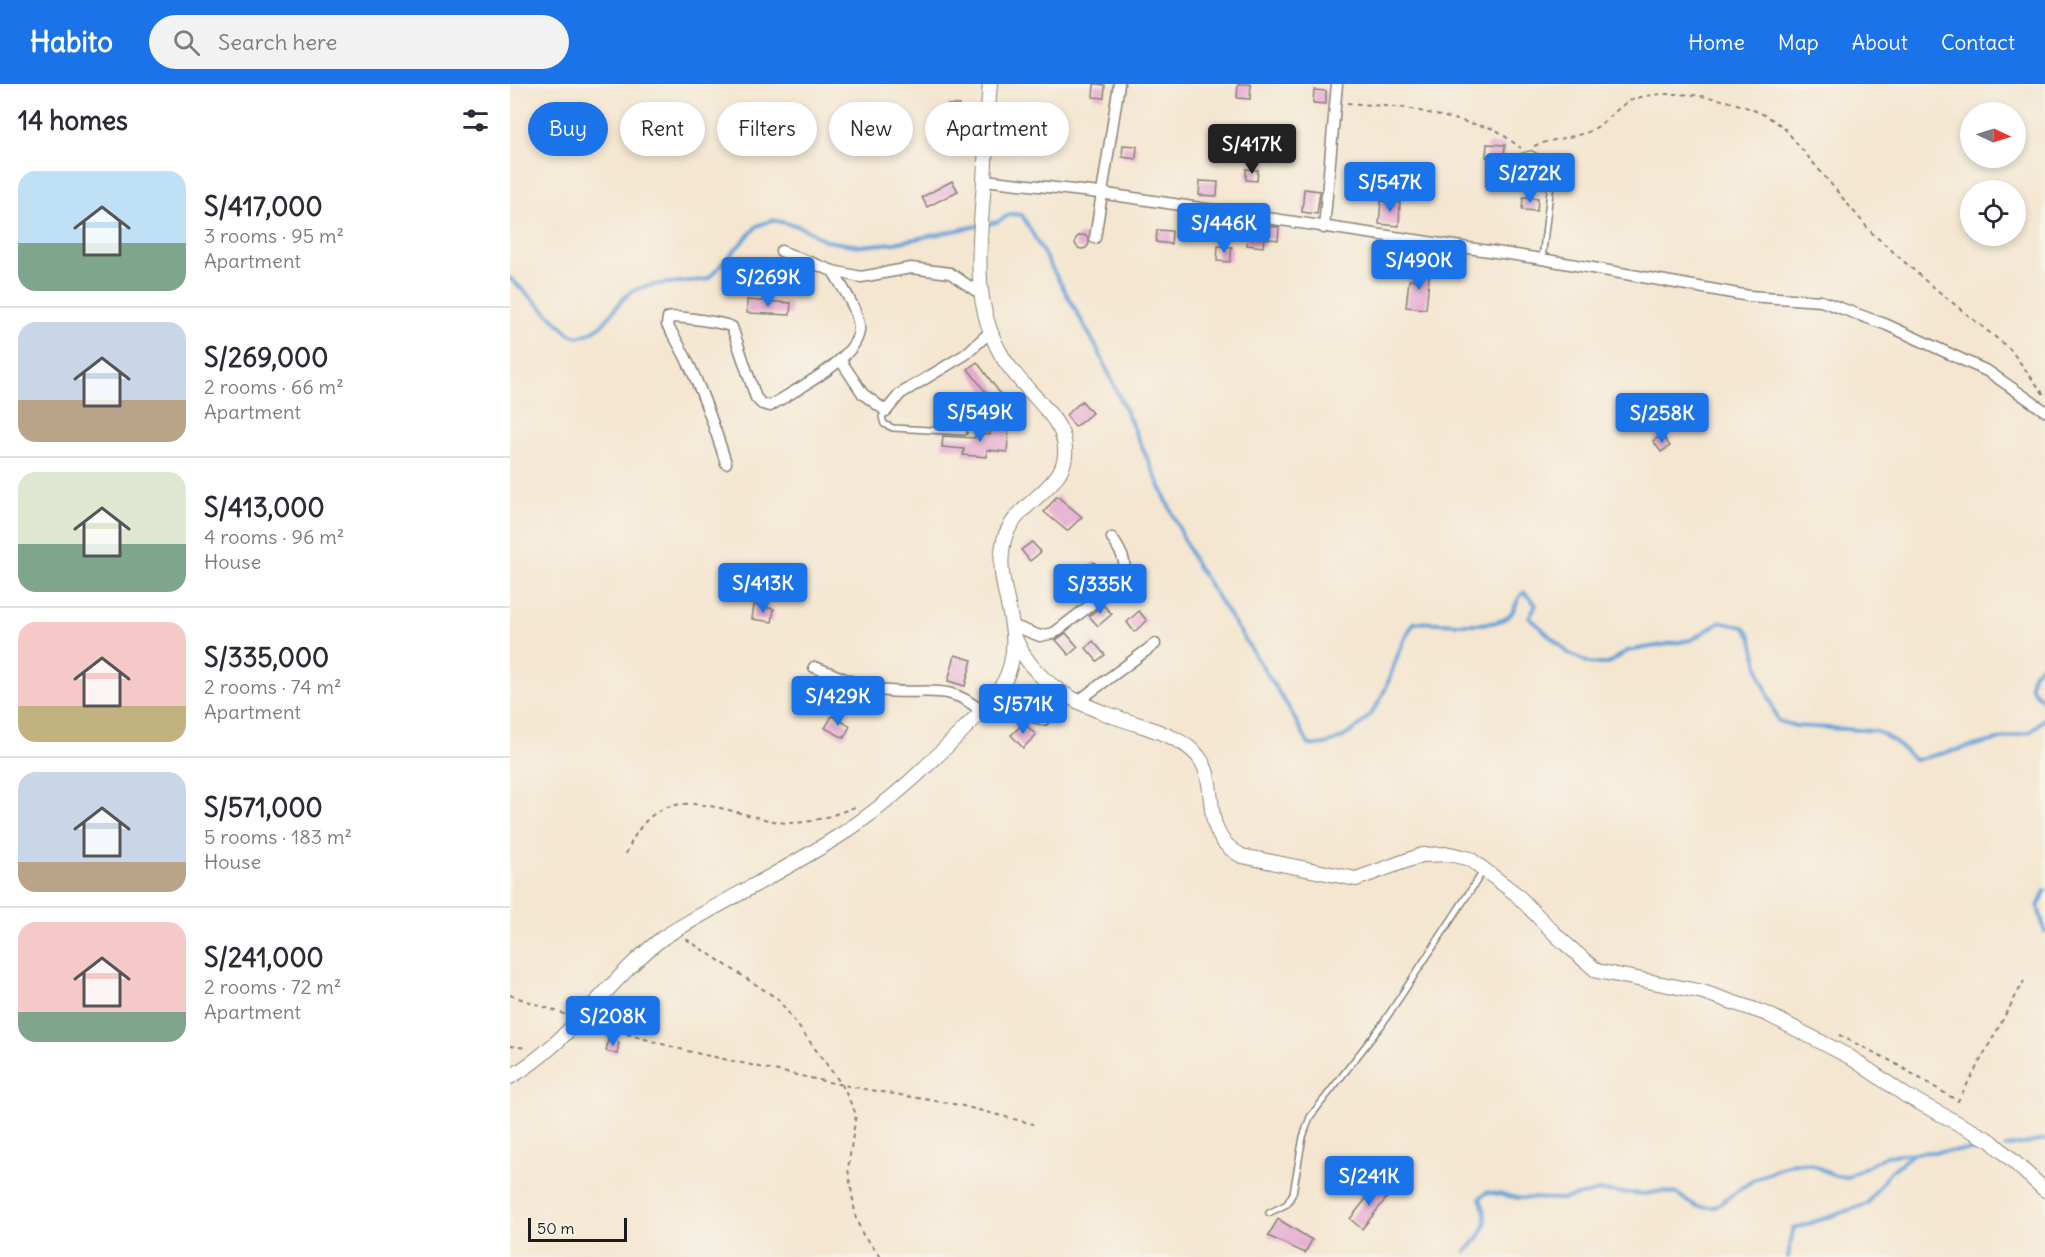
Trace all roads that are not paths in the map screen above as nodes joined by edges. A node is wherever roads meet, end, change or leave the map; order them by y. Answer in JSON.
{"nodes":[{"id":1,"x":990,"y":84,"type":"edge"},
{"id":2,"x":1119,"y":84,"type":"edge"},
{"id":3,"x":1337,"y":84,"type":"edge"},
{"id":4,"x":1521,"y":157,"type":"dead end"},
{"id":5,"x":984,"y":180,"type":"junction"},
{"id":6,"x":1100,"y":193,"type":"junction"},
{"id":7,"x":1324,"y":228,"type":"junction"},
{"id":8,"x":1095,"y":238,"type":"dead end"},
{"id":9,"x":781,"y":251,"type":"dead end"},
{"id":10,"x":1542,"y":259,"type":"junction"},
{"id":11,"x":833,"y":271,"type":"junction"},
{"id":12,"x":979,"y":293,"type":"junction"},
{"id":13,"x":990,"y":332,"type":"junction"},
{"id":14,"x":841,"y":361,"type":"junction"},
{"id":15,"x":886,"y":411,"type":"junction"},
{"id":16,"x":2045,"y":411,"type":"edge"},
{"id":17,"x":964,"y":432,"type":"dead end"},
{"id":18,"x":726,"y":463,"type":"dead end"},
{"id":19,"x":1112,"y":538,"type":"dead end"},
{"id":20,"x":1015,"y":632,"type":"junction"},
{"id":21,"x":1155,"y":644,"type":"dead end"},
{"id":22,"x":814,"y":667,"type":"dead end"},
{"id":23,"x":1001,"y":687,"type":"junction"},
{"id":24,"x":1077,"y":702,"type":"junction"},
{"id":25,"x":981,"y":711,"type":"junction"},
{"id":26,"x":1045,"y":722,"type":"dead end"},
{"id":27,"x":1485,"y":869,"type":"junction"},
{"id":28,"x":510,"y":1077,"type":"edge"},
{"id":29,"x":2045,"y":1190,"type":"edge"},
{"id":30,"x":1269,"y":1213,"type":"dead end"}],
"edges":[{"from":1,"to":5,"type":"street"},
{"from":2,"to":6,"type":"street"},
{"from":3,"to":7,"type":"street"},
{"from":4,"to":10,"type":"lane"},
{"from":5,"to":6,"type":"street"},
{"from":5,"to":12,"type":"street"},
{"from":6,"to":7,"type":"street"},
{"from":6,"to":8,"type":"street"},
{"from":7,"to":10,"type":"street"},
{"from":9,"to":11,"type":"street"},
{"from":10,"to":16,"type":"street"},
{"from":11,"to":12,"type":"street"},
{"from":11,"to":14,"type":"street"},
{"from":12,"to":13,"type":"street"},
{"from":13,"to":15,"type":"street"},
{"from":13,"to":20,"type":"street"},
{"from":14,"to":15,"type":"street"},
{"from":14,"to":18,"type":"street"},
{"from":15,"to":17,"type":"lane"},
{"from":19,"to":20,"type":"street"},
{"from":20,"to":23,"type":"street"},
{"from":20,"to":24,"type":"street"},
{"from":21,"to":24,"type":"street"},
{"from":22,"to":25,"type":"street"},
{"from":23,"to":25,"type":"street"},
{"from":23,"to":26,"type":"lane"},
{"from":24,"to":27,"type":"street"},
{"from":25,"to":28,"type":"street"},
{"from":27,"to":29,"type":"street"},
{"from":27,"to":30,"type":"lane"}]}
